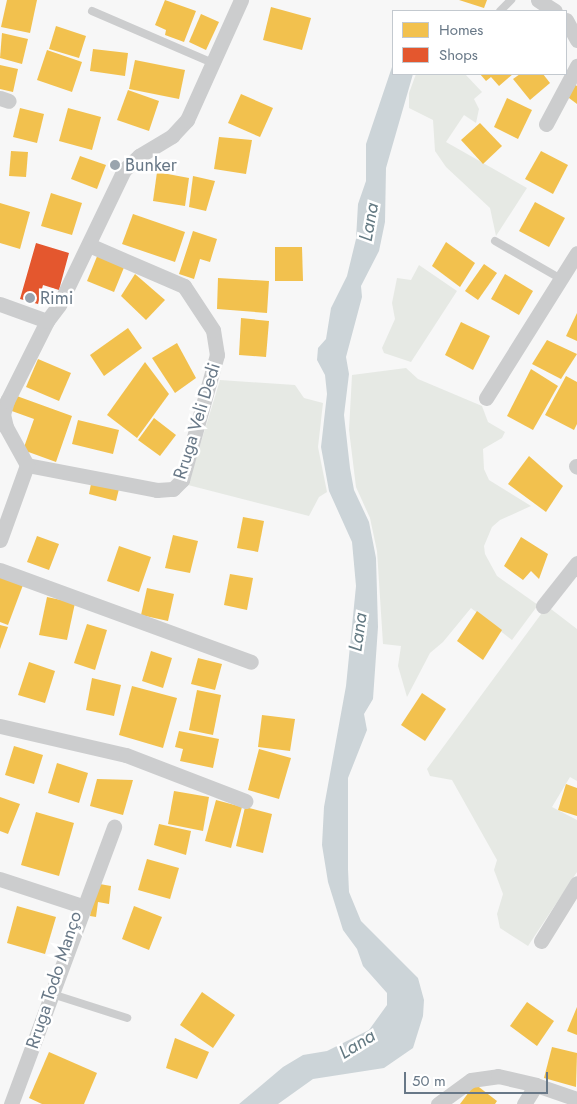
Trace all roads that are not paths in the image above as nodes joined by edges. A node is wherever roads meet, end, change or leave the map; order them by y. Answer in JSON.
{"nodes":[{"id":1,"x":241,"y":0,"type":"edge"},
{"id":2,"x":511,"y":0,"type":"edge"},
{"id":3,"x":538,"y":0,"type":"edge"},
{"id":4,"x":501,"y":10,"type":"edge"},
{"id":5,"x":553,"y":10,"type":"edge"},
{"id":6,"x":92,"y":11,"type":"dead end"},
{"id":7,"x":567,"y":22,"type":"edge"},
{"id":8,"x":577,"y":40,"type":"edge"},
{"id":9,"x":213,"y":62,"type":"junction"},
{"id":10,"x":577,"y":66,"type":"edge"},
{"id":11,"x":546,"y":124,"type":"dead end"},
{"id":12,"x":495,"y":240,"type":"dead end"},
{"id":13,"x":89,"y":245,"type":"junction"},
{"id":14,"x":577,"y":253,"type":"edge"},
{"id":15,"x":561,"y":279,"type":"junction"},
{"id":16,"x":0,"y":304,"type":"edge"},
{"id":17,"x":47,"y":321,"type":"junction"},
{"id":18,"x":486,"y":398,"type":"dead end"},
{"id":19,"x":27,"y":465,"type":"junction"},
{"id":20,"x":0,"y":540,"type":"edge"},
{"id":21,"x":577,"y":563,"type":"edge"},
{"id":22,"x":0,"y":570,"type":"edge"},
{"id":23,"x":543,"y":606,"type":"dead end"},
{"id":24,"x":251,"y":662,"type":"dead end"},
{"id":25,"x":0,"y":726,"type":"edge"},
{"id":26,"x":245,"y":801,"type":"dead end"},
{"id":27,"x":114,"y":827,"type":"dead end"},
{"id":28,"x":0,"y":879,"type":"edge"},
{"id":29,"x":577,"y":884,"type":"edge"},
{"id":30,"x":82,"y":906,"type":"junction"},
{"id":31,"x":541,"y":942,"type":"dead end"},
{"id":32,"x":52,"y":994,"type":"junction"},
{"id":33,"x":127,"y":1018,"type":"dead end"},
{"id":34,"x":536,"y":1085,"type":"junction"},
{"id":35,"x":577,"y":1099,"type":"edge"},
{"id":36,"x":11,"y":1104,"type":"edge"},
{"id":37,"x":438,"y":1104,"type":"edge"},
{"id":38,"x":524,"y":1104,"type":"edge"}],
"edges":[{"from":1,"to":9,"type":"street"},
{"from":2,"to":4,"type":"lane"},
{"from":3,"to":5,"type":"street"},
{"from":6,"to":9,"type":"lane"},
{"from":7,"to":8,"type":"street"},
{"from":9,"to":13,"type":"street"},
{"from":10,"to":11,"type":"street"},
{"from":12,"to":15,"type":"lane"},
{"from":13,"to":17,"type":"street"},
{"from":13,"to":19,"type":"street","name":"Rruga Veli Dedi"},
{"from":14,"to":15,"type":"street"},
{"from":15,"to":18,"type":"street"},
{"from":16,"to":17,"type":"street"},
{"from":17,"to":19,"type":"street"},
{"from":19,"to":20,"type":"street"},
{"from":21,"to":23,"type":"street"},
{"from":22,"to":24,"type":"street"},
{"from":25,"to":26,"type":"street"},
{"from":27,"to":30,"type":"street"},
{"from":28,"to":30,"type":"street","name":"Rruga Todo Manço"},
{"from":29,"to":31,"type":"street"},
{"from":30,"to":32,"type":"street","name":"Rruga Todo Manço"},
{"from":32,"to":33,"type":"lane"},
{"from":32,"to":36,"type":"street","name":"Rruga Todo Manço"},
{"from":34,"to":35,"type":"street"},
{"from":34,"to":37,"type":"street"},
{"from":34,"to":38,"type":"street"}]}
